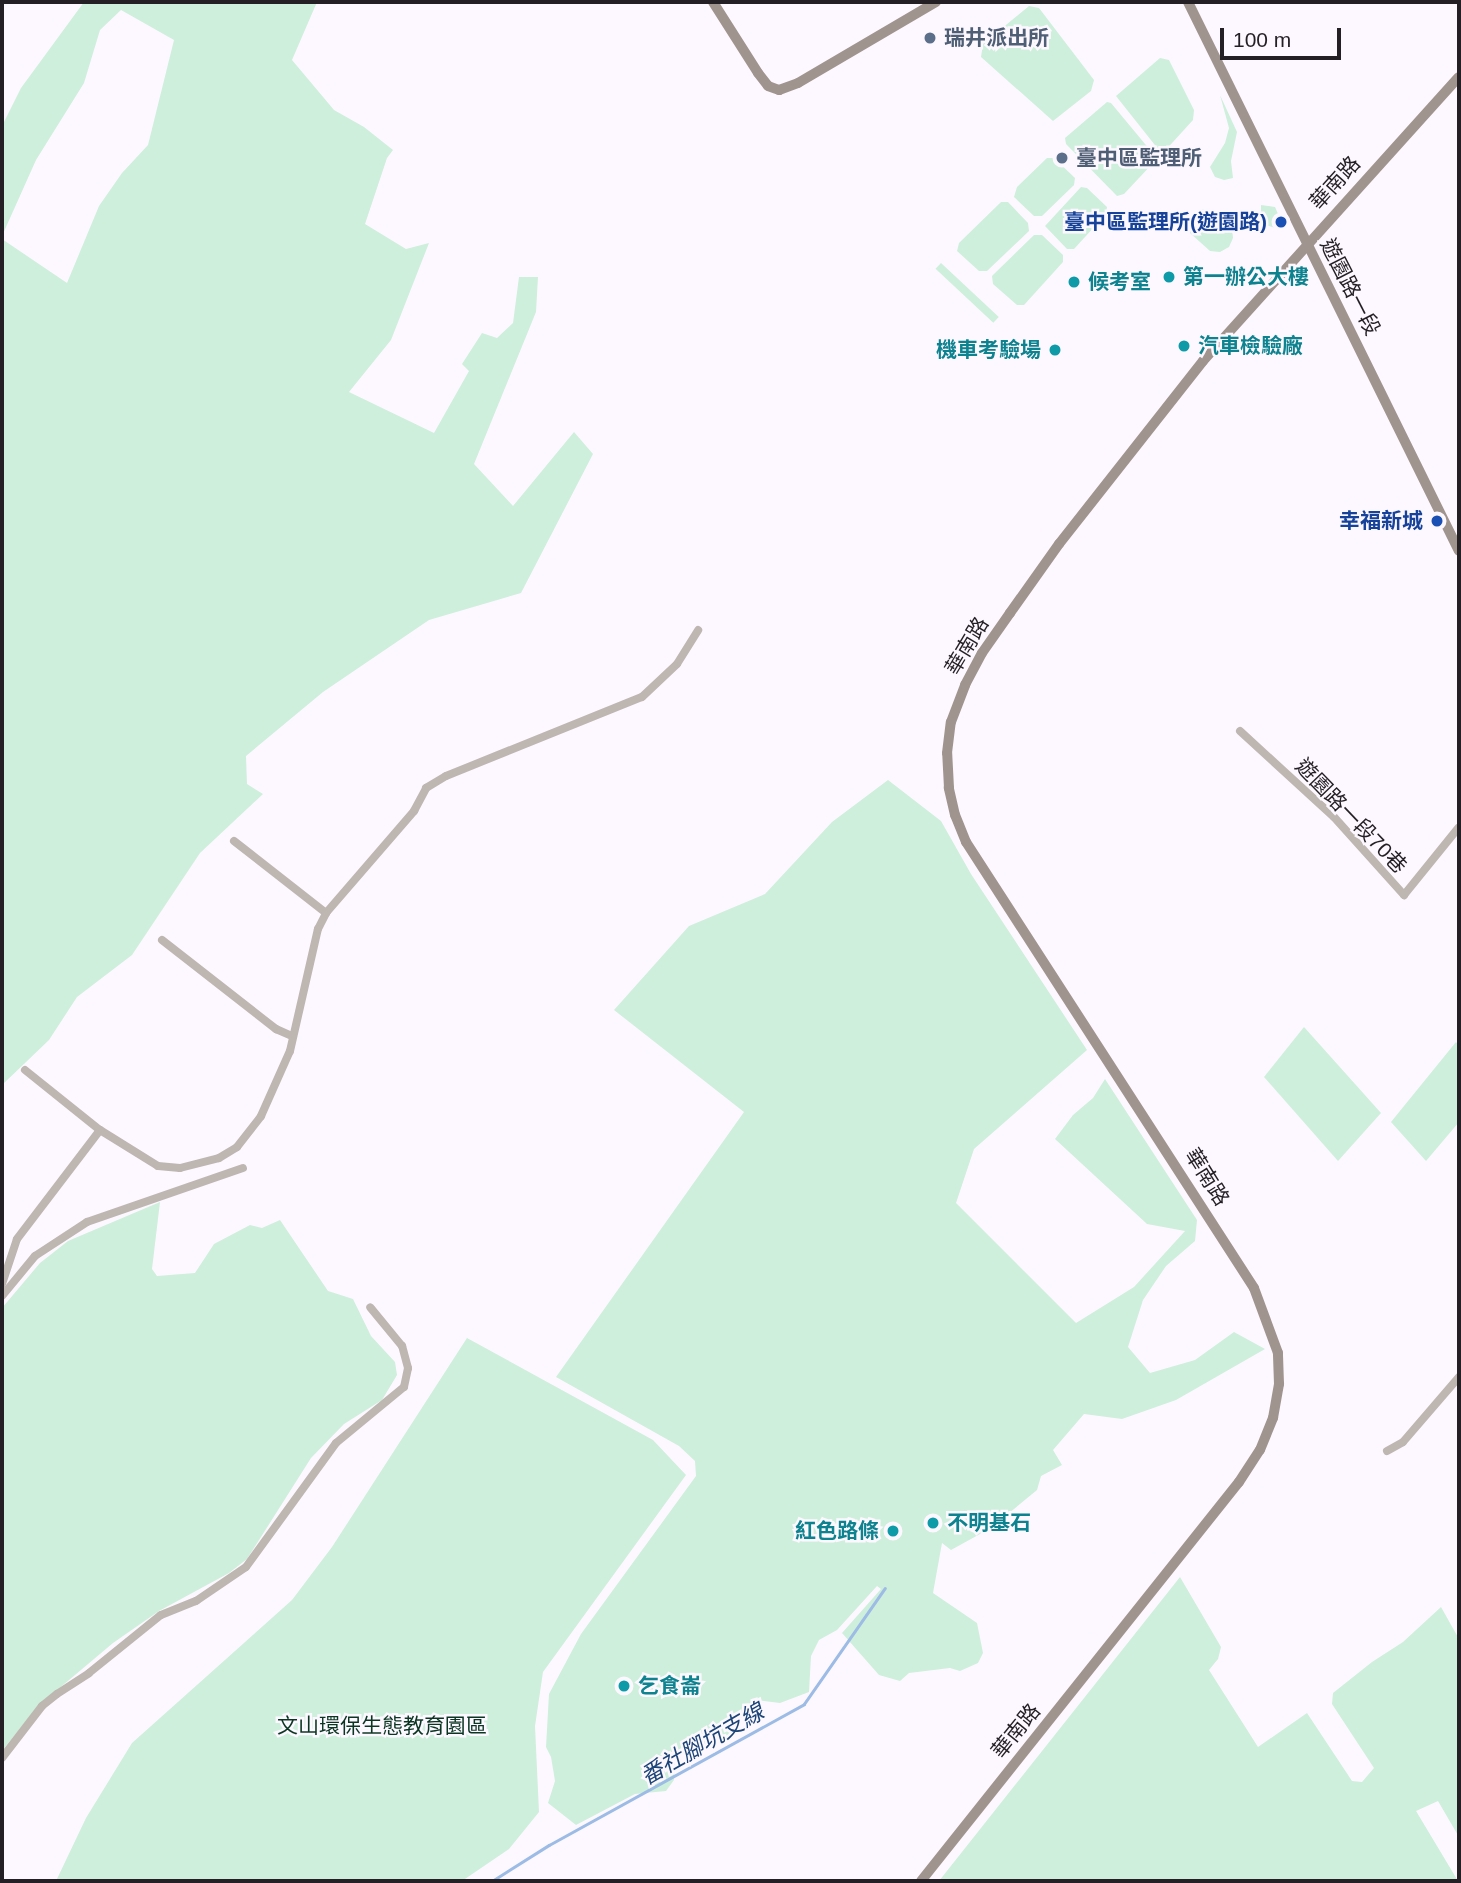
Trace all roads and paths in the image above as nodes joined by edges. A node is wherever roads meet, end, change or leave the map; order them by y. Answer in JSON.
{"nodes":[{"id":1,"x":713,"y":2,"type":"edge"},
{"id":2,"x":936,"y":2,"type":"edge"},
{"id":3,"x":1188,"y":2,"type":"edge"},
{"id":4,"x":1459,"y":76,"type":"edge"},
{"id":5,"x":1306,"y":243,"type":"junction"},
{"id":6,"x":1459,"y":551,"type":"edge"},
{"id":7,"x":698,"y":630,"type":"dead end"},
{"id":8,"x":1240,"y":731,"type":"dead end"},
{"id":9,"x":1459,"y":827,"type":"edge"},
{"id":10,"x":234,"y":841,"type":"dead end"},
{"id":11,"x":326,"y":913,"type":"junction"},
{"id":12,"x":162,"y":940,"type":"dead end"},
{"id":13,"x":292,"y":1037,"type":"junction"},
{"id":14,"x":25,"y":1070,"type":"dead end"},
{"id":15,"x":100,"y":1130,"type":"junction"},
{"id":16,"x":243,"y":1168,"type":"dead end"},
{"id":17,"x":2,"y":1284,"type":"edge"},
{"id":18,"x":2,"y":1296,"type":"edge"},
{"id":19,"x":370,"y":1307,"type":"dead end"},
{"id":20,"x":1459,"y":1377,"type":"edge"},
{"id":21,"x":1387,"y":1451,"type":"dead end"},
{"id":22,"x":2,"y":1758,"type":"edge"},
{"id":23,"x":920,"y":1881,"type":"edge"}],
"edges":[{"from":1,"to":2,"type":"street"},
{"from":3,"to":5,"type":"street","name":"遊園路一段"},
{"from":4,"to":5,"type":"street","name":"華南路"},
{"from":5,"to":6,"type":"street","name":"遊園路一段"},
{"from":5,"to":23,"type":"street","name":"華南路"},
{"from":7,"to":11,"type":"street"},
{"from":8,"to":9,"type":"street","name":"遊園路一段70巷"},
{"from":10,"to":11,"type":"street"},
{"from":11,"to":13,"type":"street"},
{"from":12,"to":13,"type":"street"},
{"from":13,"to":15,"type":"street"},
{"from":14,"to":15,"type":"street"},
{"from":15,"to":17,"type":"street"},
{"from":16,"to":18,"type":"street"},
{"from":19,"to":22,"type":"street"},
{"from":20,"to":21,"type":"street"}]}
